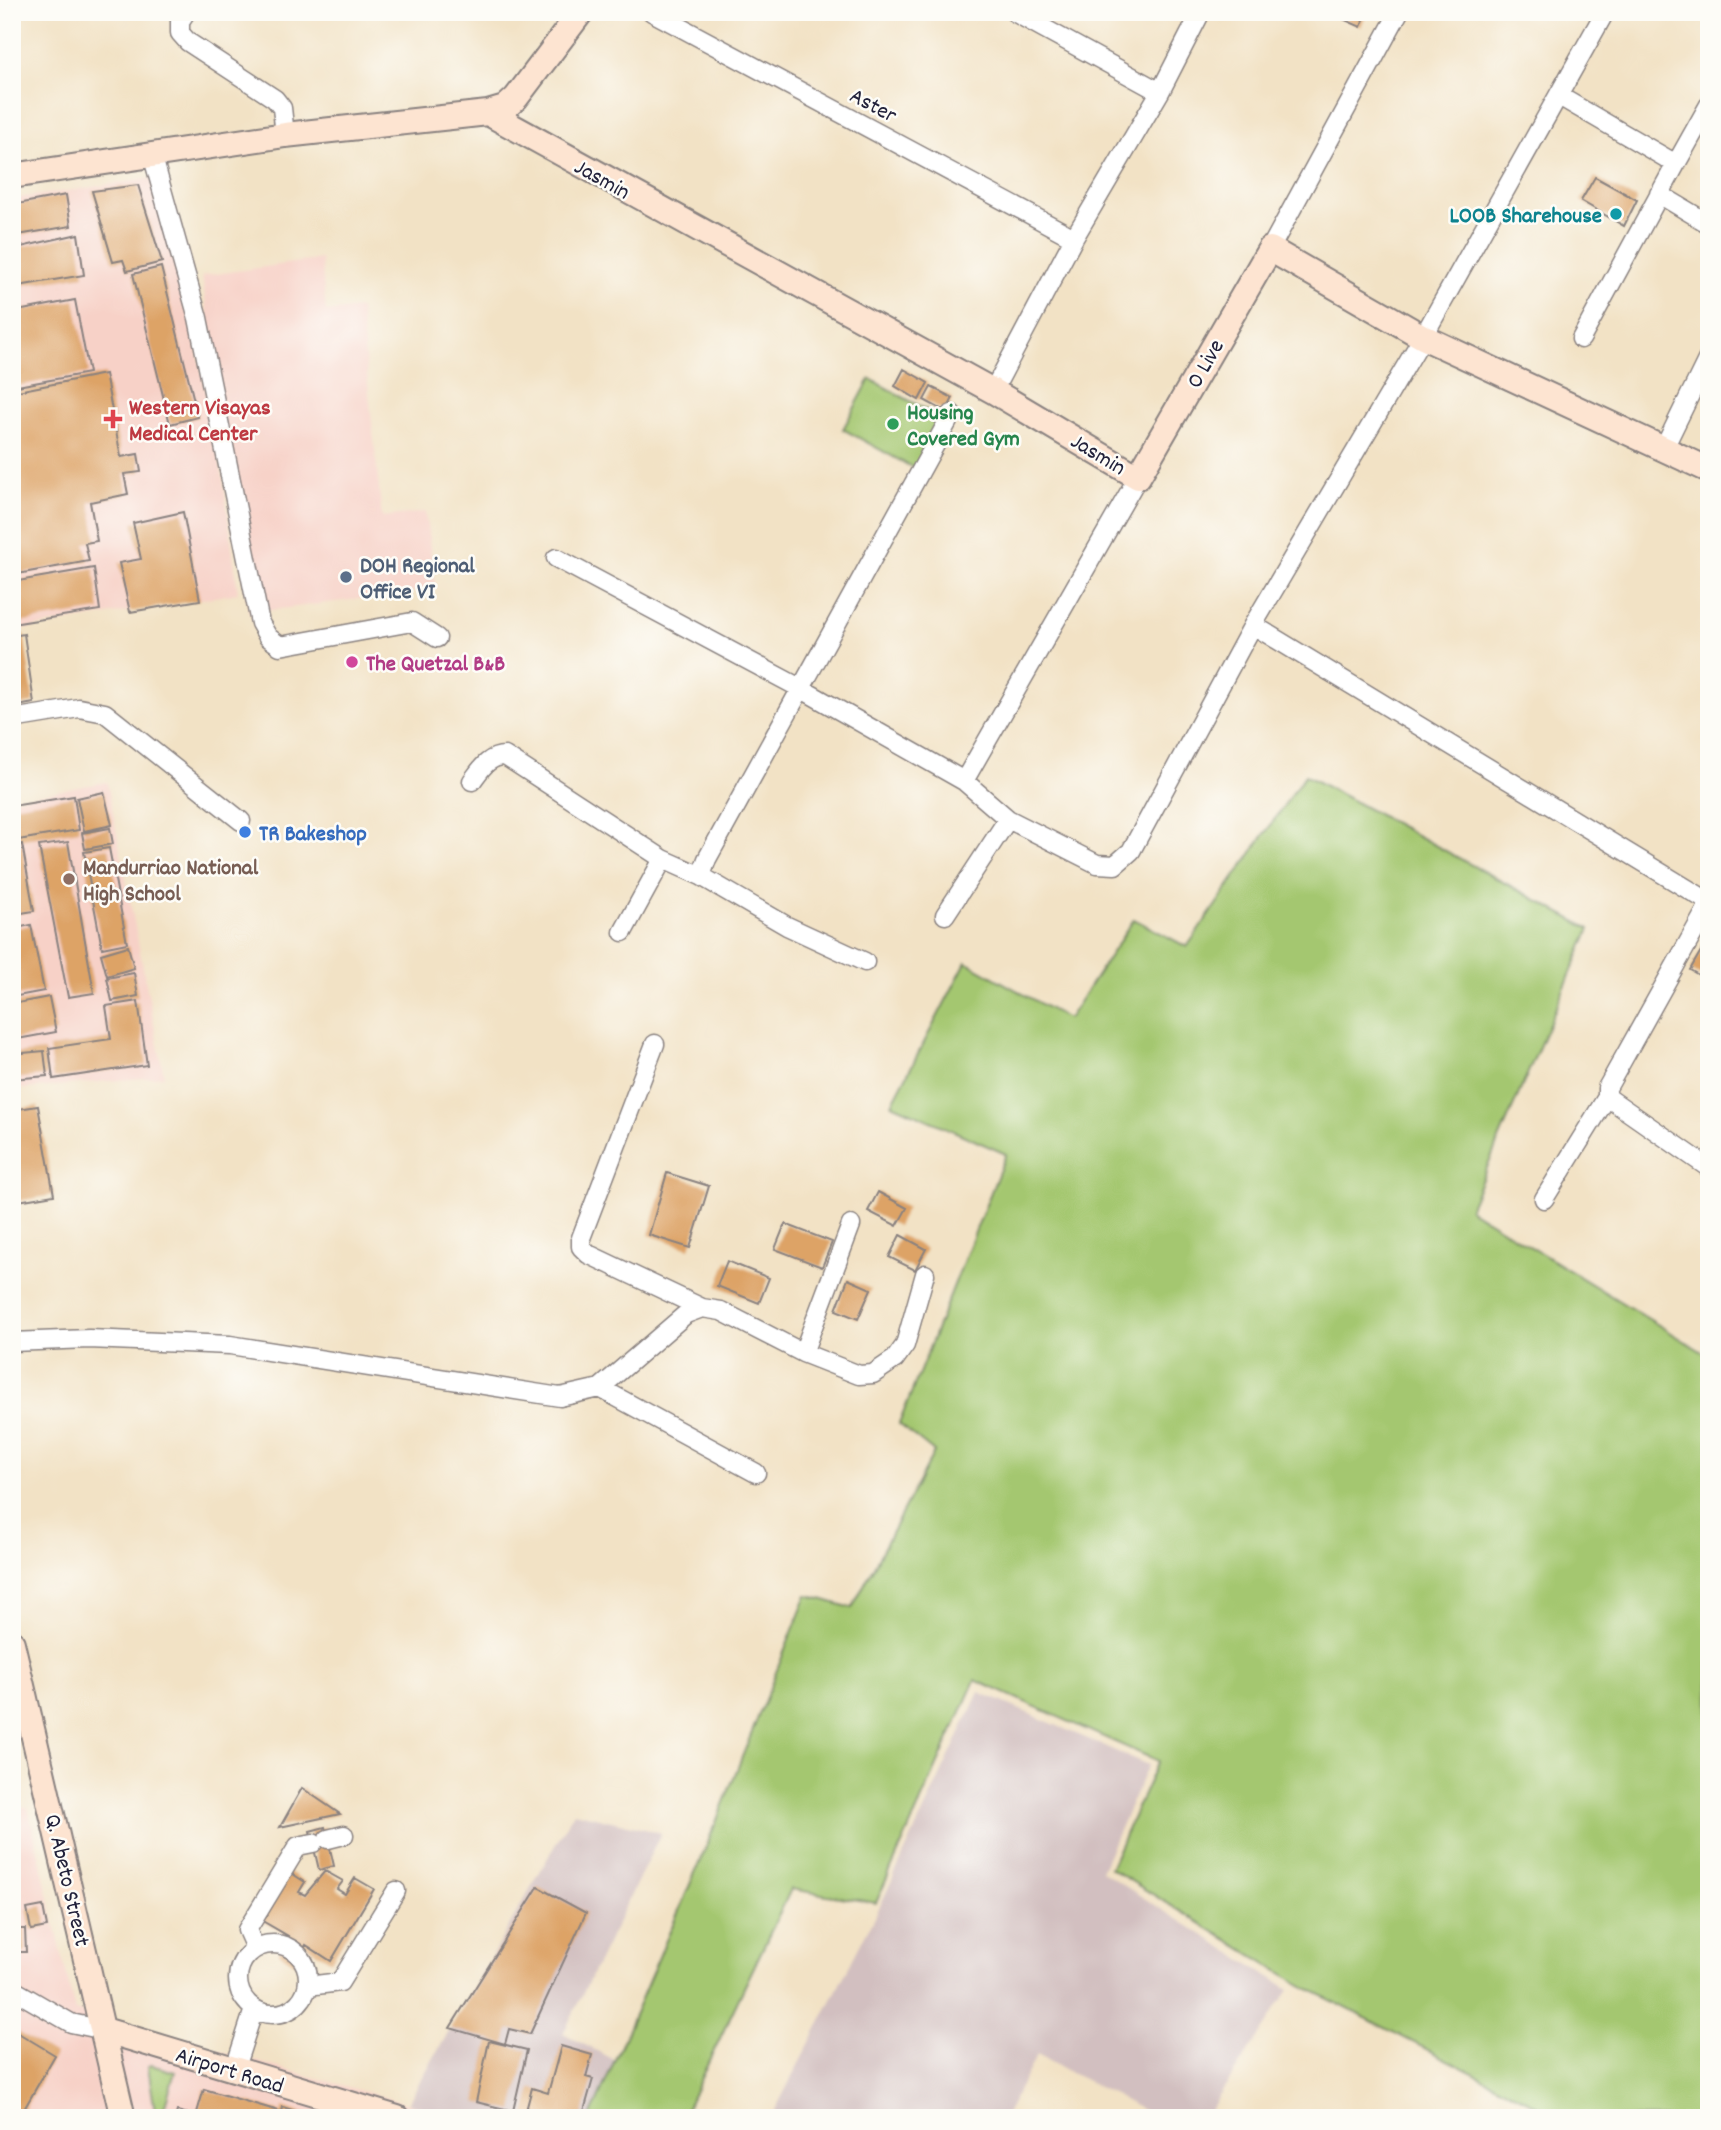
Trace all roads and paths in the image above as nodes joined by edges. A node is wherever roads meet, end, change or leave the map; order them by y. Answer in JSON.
{"nodes":[{"id":1,"x":186,"y":12,"type":"edge"},
{"id":2,"x":581,"y":12,"type":"edge"},
{"id":3,"x":652,"y":12,"type":"edge"},
{"id":4,"x":1014,"y":12,"type":"edge"},
{"id":5,"x":1201,"y":12,"type":"edge"},
{"id":6,"x":1399,"y":12,"type":"edge"},
{"id":7,"x":1605,"y":12,"type":"edge"},
{"id":8,"x":1160,"y":92,"type":"junction"},
{"id":9,"x":1559,"y":96,"type":"junction"},
{"id":10,"x":1709,"y":104,"type":"edge"},
{"id":11,"x":488,"y":113,"type":"junction"},
{"id":12,"x":285,"y":135,"type":"junction"},
{"id":13,"x":152,"y":154,"type":"junction"},
{"id":14,"x":1676,"y":164,"type":"junction"},
{"id":15,"x":12,"y":176,"type":"edge"},
{"id":16,"x":1659,"y":194,"type":"junction"},
{"id":17,"x":1709,"y":223,"type":"edge"},
{"id":18,"x":1074,"y":238,"type":"junction"},
{"id":19,"x":1270,"y":249,"type":"junction"},
{"id":20,"x":1423,"y":337,"type":"junction"},
{"id":21,"x":1581,"y":339,"type":"dead end"},
{"id":22,"x":1709,"y":356,"type":"edge"},
{"id":23,"x":993,"y":391,"type":"junction"},
{"id":24,"x":952,"y":414,"type":"dead end"},
{"id":25,"x":1664,"y":449,"type":"junction"},
{"id":26,"x":1709,"y":470,"type":"edge"},
{"id":27,"x":1138,"y":477,"type":"junction"},
{"id":28,"x":556,"y":558,"type":"dead end"},
{"id":29,"x":1253,"y":625,"type":"junction"},
{"id":30,"x":438,"y":638,"type":"dead end"},
{"id":31,"x":800,"y":688,"type":"junction"},
{"id":32,"x":12,"y":719,"type":"edge"},
{"id":33,"x":472,"y":781,"type":"dead end"},
{"id":34,"x":964,"y":782,"type":"junction"},
{"id":35,"x":1008,"y":819,"type":"junction"},
{"id":36,"x":241,"y":821,"type":"dead end"},
{"id":37,"x":663,"y":859,"type":"junction"},
{"id":38,"x":701,"y":876,"type":"junction"},
{"id":39,"x":1709,"y":904,"type":"edge"},
{"id":40,"x":945,"y":915,"type":"dead end"},
{"id":41,"x":622,"y":932,"type":"dead end"},
{"id":42,"x":865,"y":962,"type":"dead end"},
{"id":43,"x":655,"y":1044,"type":"dead end"},
{"id":44,"x":1607,"y":1097,"type":"junction"},
{"id":45,"x":1709,"y":1168,"type":"edge"},
{"id":46,"x":1544,"y":1199,"type":"dead end"},
{"id":47,"x":851,"y":1225,"type":"dead end"},
{"id":48,"x":925,"y":1274,"type":"dead end"},
{"id":49,"x":702,"y":1308,"type":"junction"},
{"id":50,"x":12,"y":1342,"type":"edge"},
{"id":51,"x":803,"y":1353,"type":"junction"},
{"id":52,"x":600,"y":1388,"type":"junction"},
{"id":53,"x":756,"y":1473,"type":"dead end"},
{"id":54,"x":12,"y":1643,"type":"edge"},
{"id":55,"x":328,"y":1839,"type":"dead end"},
{"id":56,"x":396,"y":1891,"type":"dead end"},
{"id":57,"x":255,"y":1948,"type":"junction"},
{"id":58,"x":308,"y":1986,"type":"junction"},
{"id":59,"x":13,"y":1991,"type":"edge"},
{"id":60,"x":254,"y":2009,"type":"junction"},
{"id":61,"x":104,"y":2030,"type":"junction"},
{"id":62,"x":234,"y":2071,"type":"junction"},
{"id":63,"x":123,"y":2118,"type":"edge"},
{"id":64,"x":397,"y":2118,"type":"edge"}],
"edges":[{"from":1,"to":12,"type":"street"},
{"from":2,"to":11,"type":"street"},
{"from":3,"to":18,"type":"street","name":"Aster"},
{"from":4,"to":8,"type":"street"},
{"from":5,"to":8,"type":"street"},
{"from":6,"to":19,"type":"street"},
{"from":7,"to":9,"type":"street"},
{"from":8,"to":18,"type":"street"},
{"from":9,"to":14,"type":"street"},
{"from":9,"to":20,"type":"street"},
{"from":10,"to":14,"type":"street"},
{"from":11,"to":12,"type":"street"},
{"from":11,"to":23,"type":"street","name":"Jasmin"},
{"from":12,"to":13,"type":"street"},
{"from":13,"to":15,"type":"street"},
{"from":13,"to":30,"type":"street"},
{"from":14,"to":16,"type":"street"},
{"from":16,"to":17,"type":"street"},
{"from":16,"to":21,"type":"street"},
{"from":18,"to":23,"type":"street"},
{"from":19,"to":20,"type":"street"},
{"from":19,"to":27,"type":"street","name":"O Live"},
{"from":20,"to":25,"type":"street"},
{"from":20,"to":29,"type":"street"},
{"from":22,"to":25,"type":"street"},
{"from":23,"to":27,"type":"street","name":"Jasmin"},
{"from":24,"to":31,"type":"street"},
{"from":25,"to":26,"type":"street"},
{"from":27,"to":34,"type":"street"},
{"from":28,"to":31,"type":"street"},
{"from":29,"to":35,"type":"street"},
{"from":29,"to":39,"type":"street"},
{"from":31,"to":34,"type":"street"},
{"from":31,"to":38,"type":"street"},
{"from":32,"to":36,"type":"street"},
{"from":33,"to":37,"type":"street"},
{"from":34,"to":35,"type":"street"},
{"from":35,"to":40,"type":"street"},
{"from":37,"to":38,"type":"street"},
{"from":37,"to":41,"type":"street"},
{"from":38,"to":42,"type":"street"},
{"from":39,"to":44,"type":"street"},
{"from":43,"to":49,"type":"street"},
{"from":44,"to":45,"type":"street"},
{"from":44,"to":46,"type":"street"},
{"from":47,"to":51,"type":"street"},
{"from":48,"to":51,"type":"street"},
{"from":49,"to":51,"type":"street"},
{"from":49,"to":52,"type":"street"},
{"from":50,"to":52,"type":"street"},
{"from":52,"to":53,"type":"street"},
{"from":54,"to":61,"type":"street","name":"Q. Abeto Street"},
{"from":55,"to":57,"type":"street"},
{"from":56,"to":58,"type":"street"},
{"from":57,"to":58,"type":"street"},
{"from":57,"to":60,"type":"street"},
{"from":58,"to":60,"type":"street"},
{"from":59,"to":61,"type":"street"},
{"from":60,"to":62,"type":"street"},
{"from":61,"to":62,"type":"street","name":"Airport Road"},
{"from":61,"to":63,"type":"street","name":"Q. Abeto Street"},
{"from":62,"to":64,"type":"street","name":"Airport Road"}]}
